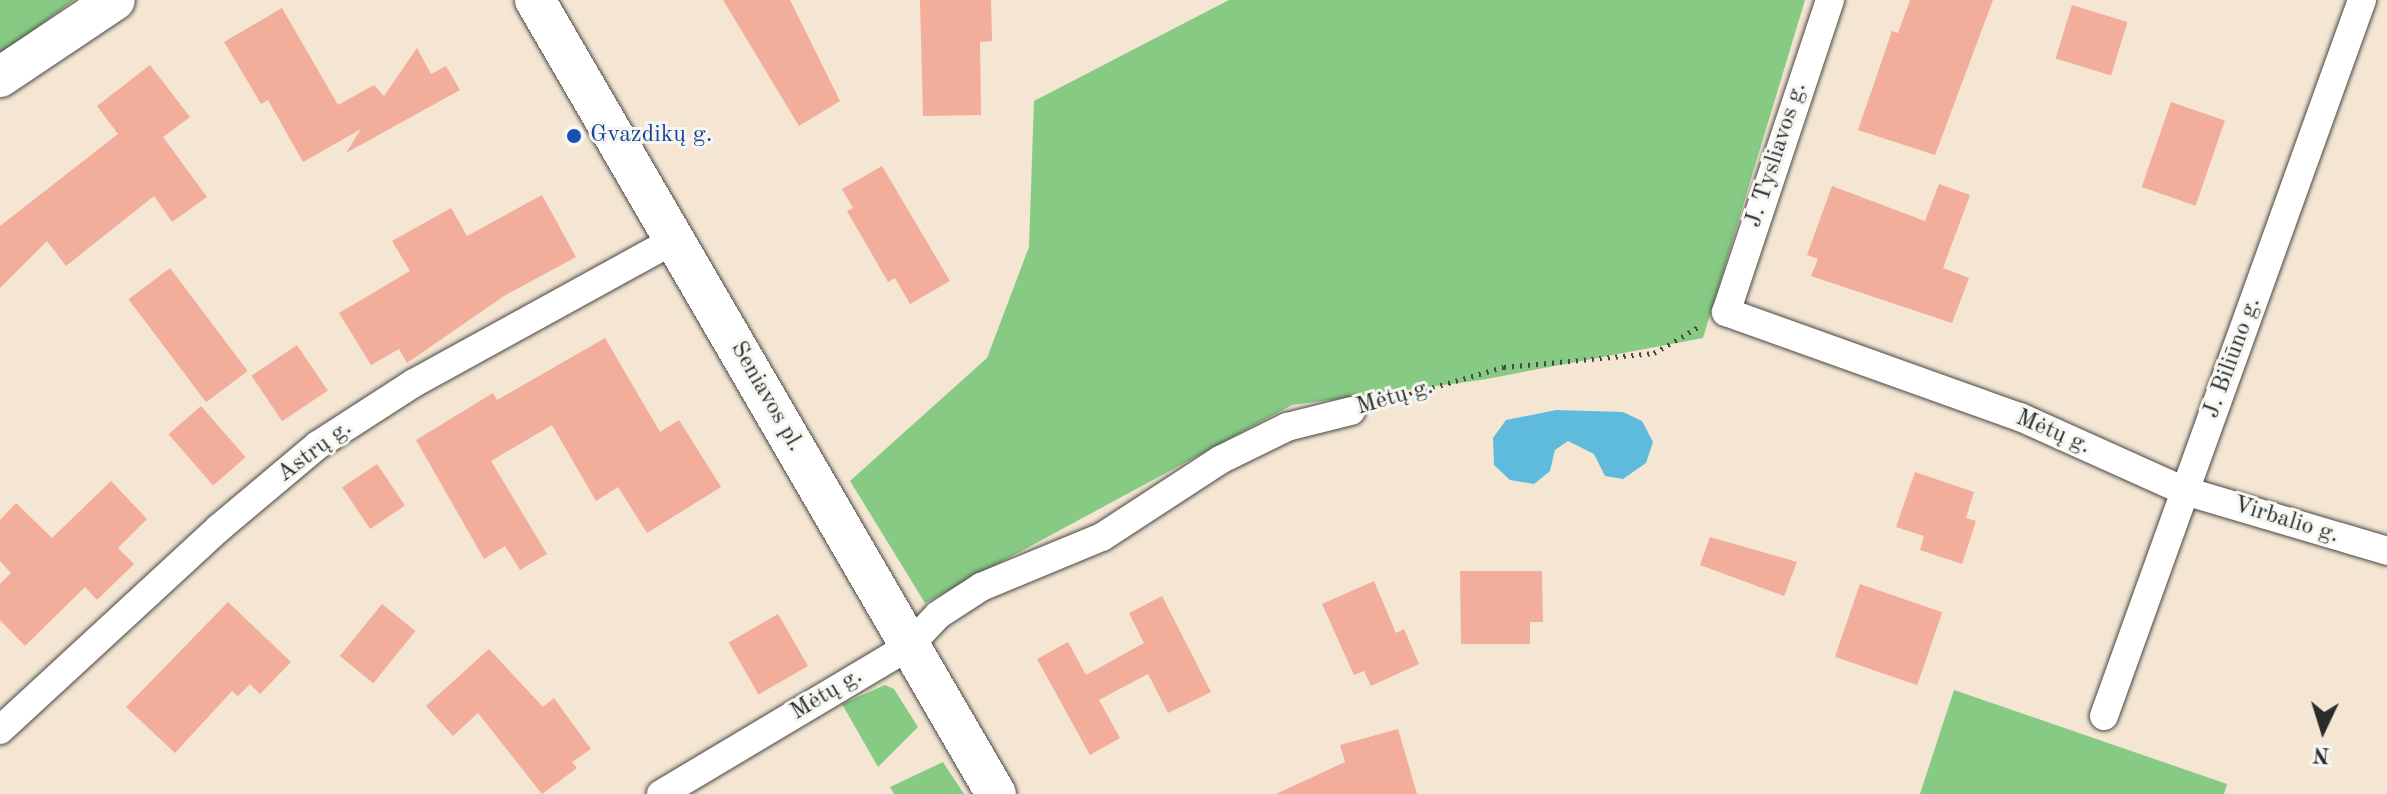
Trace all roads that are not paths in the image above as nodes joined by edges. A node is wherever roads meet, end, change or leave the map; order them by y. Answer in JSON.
{"nodes":[{"id":1,"x":115,"y":0,"type":"edge"},
{"id":2,"x":535,"y":0,"type":"edge"},
{"id":3,"x":1830,"y":0,"type":"edge"},
{"id":4,"x":2362,"y":0,"type":"edge"},
{"id":5,"x":0,"y":77,"type":"edge"},
{"id":6,"x":676,"y":239,"type":"junction"},
{"id":7,"x":1726,"y":312,"type":"joint"},
{"id":8,"x":1351,"y":411,"type":"road end"},
{"id":9,"x":2185,"y":491,"type":"junction"},
{"id":10,"x":2387,"y":551,"type":"edge"},
{"id":11,"x":909,"y":646,"type":"junction"},
{"id":12,"x":2104,"y":716,"type":"dead end"},
{"id":13,"x":0,"y":730,"type":"edge"},
{"id":14,"x":661,"y":794,"type":"edge"},
{"id":15,"x":996,"y":794,"type":"edge"}],
"edges":[{"from":1,"to":5,"type":"main road"},
{"from":2,"to":6,"type":"main road","name":"Seniavos pl."},
{"from":3,"to":7,"type":"street","name":"J. Tysliavos g."},
{"from":4,"to":9,"type":"street","name":"J. Biliūno g."},
{"from":6,"to":11,"type":"main road","name":"Seniavos pl."},
{"from":6,"to":13,"type":"street","name":"Astrų g."},
{"from":7,"to":9,"type":"street","name":"Mėtų g."},
{"from":8,"to":11,"type":"street","name":"Mėtų g."},
{"from":9,"to":10,"type":"street","name":"Virbalio g."},
{"from":9,"to":12,"type":"street","name":"J. Biliūno g."},
{"from":11,"to":14,"type":"street","name":"Mėtų g."},
{"from":11,"to":15,"type":"main road","name":"Seniavos pl."}]}
